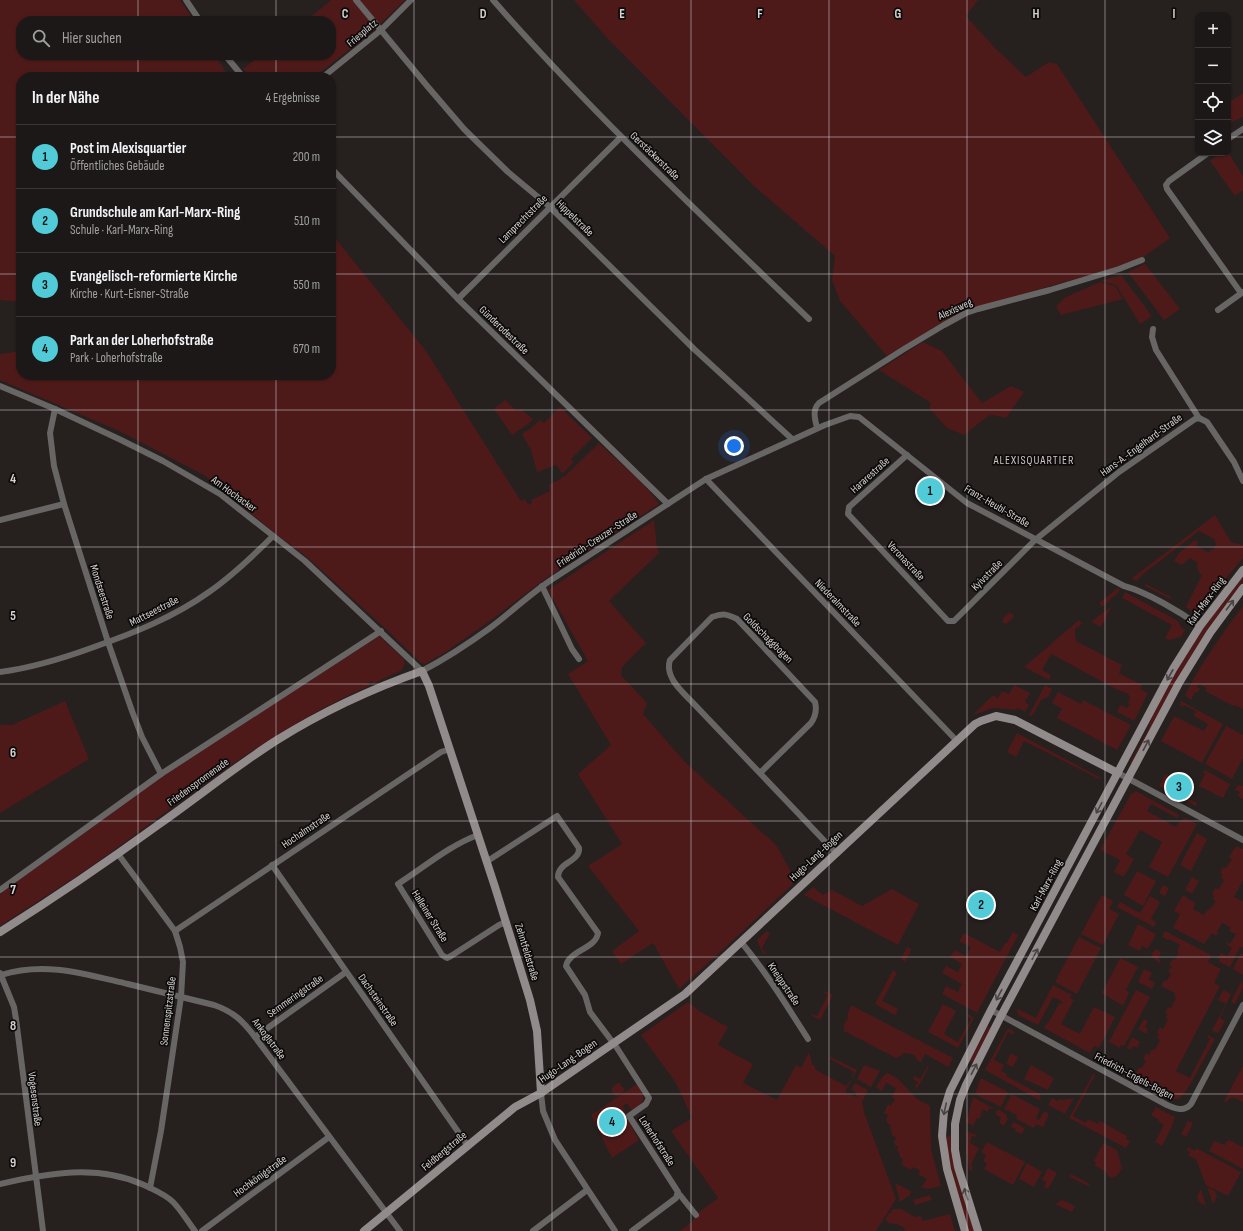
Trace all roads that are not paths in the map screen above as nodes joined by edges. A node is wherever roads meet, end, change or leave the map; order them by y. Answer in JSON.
{"nodes":[{"id":1,"x":186,"y":0,"type":"edge"},
{"id":2,"x":356,"y":0,"type":"edge"},
{"id":3,"x":410,"y":0,"type":"edge"},
{"id":4,"x":493,"y":0,"type":"edge"},
{"id":5,"x":197,"y":16,"type":"edge"},
{"id":6,"x":381,"y":30,"type":"junction"},
{"id":7,"x":229,"y":60,"type":"edge"},
{"id":8,"x":239,"y":72,"type":"edge"},
{"id":9,"x":329,"y":72,"type":"edge"},
{"id":10,"x":1243,"y":129,"type":"edge"},
{"id":11,"x":621,"y":137,"type":"junction"},
{"id":12,"x":1231,"y":137,"type":"edge"},
{"id":13,"x":1204,"y":156,"type":"edge"},
{"id":14,"x":336,"y":173,"type":"edge"},
{"id":15,"x":550,"y":207,"type":"junction"},
{"id":16,"x":1142,"y":260,"type":"dead end"},
{"id":17,"x":1242,"y":292,"type":"edge"},
{"id":18,"x":458,"y":299,"type":"junction"},
{"id":19,"x":1218,"y":310,"type":"dead end"},
{"id":20,"x":809,"y":319,"type":"dead end"},
{"id":21,"x":1153,"y":329,"type":"dead end"},
{"id":22,"x":0,"y":386,"type":"edge"},
{"id":23,"x":55,"y":409,"type":"junction"},
{"id":24,"x":1199,"y":418,"type":"junction"},
{"id":25,"x":817,"y":428,"type":"junction"},
{"id":26,"x":792,"y":439,"type":"junction"},
{"id":27,"x":907,"y":454,"type":"junction"},
{"id":28,"x":706,"y":479,"type":"junction"},
{"id":29,"x":1243,"y":481,"type":"edge"},
{"id":30,"x":64,"y":504,"type":"junction"},
{"id":31,"x":668,"y":504,"type":"junction"},
{"id":32,"x":848,"y":510,"type":"joint"},
{"id":33,"x":0,"y":520,"type":"edge"},
{"id":34,"x":273,"y":536,"type":"junction"},
{"id":35,"x":1035,"y":540,"type":"junction"},
{"id":36,"x":1243,"y":570,"type":"edge"},
{"id":37,"x":542,"y":586,"type":"junction"},
{"id":38,"x":1243,"y":588,"type":"edge"},
{"id":39,"x":952,"y":622,"type":"joint"},
{"id":40,"x":1200,"y":626,"type":"junction"},
{"id":41,"x":381,"y":631,"type":"junction"},
{"id":42,"x":108,"y":642,"type":"junction"},
{"id":43,"x":579,"y":659,"type":"dead end"},
{"id":44,"x":422,"y":671,"type":"junction"},
{"id":45,"x":0,"y":672,"type":"edge"},
{"id":46,"x":956,"y":740,"type":"junction"},
{"id":47,"x":450,"y":749,"type":"junction"},
{"id":48,"x":760,"y":773,"type":"junction"},
{"id":49,"x":161,"y":774,"type":"junction"},
{"id":50,"x":1118,"y":774,"type":"junction"},
{"id":51,"x":1128,"y":779,"type":"junction"},
{"id":52,"x":478,"y":835,"type":"junction"},
{"id":53,"x":1243,"y":840,"type":"edge"},
{"id":54,"x":836,"y":853,"type":"junction"},
{"id":55,"x":118,"y":854,"type":"junction"},
{"id":56,"x":486,"y":862,"type":"junction"},
{"id":57,"x":272,"y":865,"type":"junction"},
{"id":58,"x":0,"y":890,"type":"edge"},
{"id":59,"x":506,"y":922,"type":"junction"},
{"id":60,"x":175,"y":931,"type":"junction"},
{"id":61,"x":0,"y":932,"type":"edge"},
{"id":62,"x":741,"y":942,"type":"junction"},
{"id":63,"x":346,"y":972,"type":"junction"},
{"id":64,"x":1,"y":974,"type":"edge"},
{"id":65,"x":181,"y":997,"type":"junction"},
{"id":66,"x":1243,"y":1005,"type":"edge"},
{"id":67,"x":991,"y":1010,"type":"junction"},
{"id":68,"x":1001,"y":1016,"type":"junction"},
{"id":69,"x":255,"y":1036,"type":"junction"},
{"id":70,"x":808,"y":1039,"type":"dead end"},
{"id":71,"x":613,"y":1043,"type":"junction"},
{"id":72,"x":541,"y":1093,"type":"junction"},
{"id":73,"x":330,"y":1137,"type":"junction"},
{"id":74,"x":468,"y":1146,"type":"junction"},
{"id":75,"x":35,"y":1176,"type":"junction"},
{"id":76,"x":0,"y":1184,"type":"edge"},
{"id":77,"x":150,"y":1188,"type":"junction"},
{"id":78,"x":587,"y":1190,"type":"junction"},
{"id":79,"x":677,"y":1194,"type":"junction"},
{"id":80,"x":387,"y":1212,"type":"junction"},
{"id":81,"x":696,"y":1215,"type":"dead end"},
{"id":82,"x":43,"y":1231,"type":"edge"},
{"id":83,"x":196,"y":1231,"type":"edge"},
{"id":84,"x":202,"y":1231,"type":"edge"},
{"id":85,"x":364,"y":1231,"type":"edge"},
{"id":86,"x":400,"y":1231,"type":"edge"},
{"id":87,"x":533,"y":1231,"type":"edge"},
{"id":88,"x":615,"y":1231,"type":"edge"},
{"id":89,"x":632,"y":1231,"type":"edge"},
{"id":90,"x":965,"y":1231,"type":"edge"},
{"id":91,"x":978,"y":1231,"type":"edge"}],
"edges":[{"from":1,"to":5,"type":"street"},
{"from":2,"to":6,"type":"street","name":"Hippelstraße"},
{"from":3,"to":6,"type":"street","name":"Friesplatz"},
{"from":4,"to":11,"type":"street","name":"Gerstäckerstraße"},
{"from":6,"to":9,"type":"street","name":"Friesplatz"},
{"from":6,"to":15,"type":"street","name":"Hippelstraße"},
{"from":7,"to":8,"type":"street"},
{"from":10,"to":12,"type":"street"},
{"from":11,"to":15,"type":"street","name":"Lamprechtstraße"},
{"from":11,"to":20,"type":"street","name":"Gerstäckerstraße"},
{"from":13,"to":17,"type":"street"},
{"from":14,"to":18,"type":"street","name":"Günderodestraße"},
{"from":15,"to":18,"type":"street","name":"Lamprechtstraße"},
{"from":15,"to":26,"type":"street","name":"Hippelstraße"},
{"from":16,"to":25,"type":"street","name":"Alexisweg"},
{"from":17,"to":19,"type":"street"},
{"from":18,"to":31,"type":"street","name":"Günderodestraße"},
{"from":21,"to":24,"type":"street"},
{"from":22,"to":23,"type":"street","name":"Am Hochacker"},
{"from":23,"to":30,"type":"street","name":"Mondseestraße"},
{"from":23,"to":34,"type":"street","name":"Am Hochacker"},
{"from":24,"to":29,"type":"street","name":"Hans-A.-Engelhard-Straße"},
{"from":24,"to":35,"type":"street","name":"Hans-A.-Engelhard-Straße"},
{"from":25,"to":26,"type":"street","name":"Franz-Heubl-Straße"},
{"from":25,"to":27,"type":"street","name":"Franz-Heubl-Straße"},
{"from":26,"to":28,"type":"street","name":"Friedrich-Creuzer-Straße"},
{"from":27,"to":32,"type":"street","name":"Hararestraße"},
{"from":27,"to":35,"type":"street","name":"Franz-Heubl-Straße"},
{"from":28,"to":31,"type":"street","name":"Friedrich-Creuzer-Straße"},
{"from":28,"to":46,"type":"street","name":"Niederalmstraße"},
{"from":30,"to":33,"type":"street"},
{"from":30,"to":42,"type":"street","name":"Mondseestraße"},
{"from":31,"to":37,"type":"street","name":"Friedrich-Creuzer-Straße"},
{"from":32,"to":39,"type":"street","name":"Veronastraße"},
{"from":34,"to":41,"type":"street","name":"Am Hochacker"},
{"from":34,"to":42,"type":"street","name":"Mattseestraße"},
{"from":35,"to":39,"type":"street","name":"Kyivstraße"},
{"from":35,"to":40,"type":"street","name":"Franz-Heubl-Straße"},
{"from":36,"to":40,"type":"street","name":"Karl-Marx-Ring"},
{"from":37,"to":43,"type":"street"},
{"from":37,"to":44,"type":"street","name":"Friedrich-Creuzer-Straße"},
{"from":51,"to":38,"type":"street","name":"Karl-Marx-Ring","one_way":true},
{"from":40,"to":50,"type":"street","name":"Karl-Marx-Ring","one_way":true},
{"from":41,"to":44,"type":"street","name":"Am Hochacker"},
{"from":41,"to":49,"type":"street"},
{"from":42,"to":45,"type":"street","name":"Mattseestraße"},
{"from":42,"to":49,"type":"street","name":"Mondseestraße"},
{"from":44,"to":47,"type":"street","name":"Zehntfeldstraße"},
{"from":44,"to":55,"type":"street","name":"Friedenspromenade"},
{"from":46,"to":50,"type":"street","name":"Hugo-Lang-Bogen"},
{"from":46,"to":54,"type":"street","name":"Hugo-Lang-Bogen"},
{"from":47,"to":52,"type":"street","name":"Zehntfeldstraße"},
{"from":47,"to":57,"type":"street","name":"Hochalmstraße"},
{"from":48,"to":48,"type":"street","name":"Goldschaggbogen"},
{"from":48,"to":54,"type":"street","name":"Goldschaggbogen"},
{"from":49,"to":58,"type":"street"},
{"from":50,"to":51,"type":"street"},
{"from":50,"to":67,"type":"street","name":"Karl-Marx-Ring","one_way":true},
{"from":51,"to":53,"type":"street"},
{"from":68,"to":51,"type":"street","name":"Karl-Marx-Ring","one_way":true},
{"from":52,"to":56,"type":"street","name":"Zehntfeldstraße"},
{"from":52,"to":59,"type":"street","name":"Halleiner Straße"},
{"from":54,"to":62,"type":"street","name":"Hugo-Lang-Bogen"},
{"from":55,"to":60,"type":"street","name":"Sonnenspitzstraße"},
{"from":55,"to":61,"type":"street","name":"Friedenspromenade"},
{"from":56,"to":59,"type":"street","name":"Zehntfeldstraße"},
{"from":56,"to":71,"type":"street"},
{"from":57,"to":60,"type":"street","name":"Hochalmstraße"},
{"from":57,"to":63,"type":"street","name":"Dachsteinstraße"},
{"from":59,"to":72,"type":"street","name":"Zehntfeldstraße"},
{"from":60,"to":65,"type":"street","name":"Sonnenspitzstraße"},
{"from":62,"to":70,"type":"street","name":"Kneippstraße"},
{"from":62,"to":71,"type":"street","name":"Hugo-Lang-Bogen"},
{"from":63,"to":69,"type":"street","name":"Semmeringstraße"},
{"from":63,"to":74,"type":"street","name":"Dachsteinstraße"},
{"from":64,"to":65,"type":"street","name":"Ankoglstraße"},
{"from":64,"to":75,"type":"street","name":"Vogesenstraße"},
{"from":65,"to":69,"type":"street","name":"Ankoglstraße"},
{"from":65,"to":77,"type":"street","name":"Sonnenspitzstraße"},
{"from":66,"to":68,"type":"street","name":"Friedrich-Engels-Bogen"},
{"from":67,"to":68,"type":"street","name":"Friedrich-Engels-Bogen"},
{"from":67,"to":90,"type":"street","name":"Karl-Marx-Ring","one_way":true},
{"from":91,"to":68,"type":"street","name":"Karl-Marx-Ring","one_way":true},
{"from":69,"to":73,"type":"street","name":"Ankoglstraße"},
{"from":71,"to":72,"type":"street","name":"Hugo-Lang-Bogen"},
{"from":71,"to":79,"type":"street","name":"Loherhofstraße"},
{"from":72,"to":74,"type":"street","name":"Feldbergstraße"},
{"from":72,"to":78,"type":"street","name":"Zehntfeldstraße"},
{"from":73,"to":80,"type":"street","name":"Ankoglstraße"},
{"from":73,"to":84,"type":"street","name":"Hochkönigstraße"},
{"from":74,"to":80,"type":"street","name":"Feldbergstraße"},
{"from":75,"to":76,"type":"street"},
{"from":75,"to":77,"type":"street"},
{"from":75,"to":82,"type":"street","name":"Vogesenstraße"},
{"from":77,"to":83,"type":"street"},
{"from":78,"to":87,"type":"street"},
{"from":78,"to":88,"type":"street","name":"Zehntfeldstraße"},
{"from":79,"to":81,"type":"street","name":"Loherhofstraße"},
{"from":79,"to":89,"type":"street"},
{"from":80,"to":85,"type":"street","name":"Feldbergstraße"},
{"from":80,"to":86,"type":"street","name":"Ankoglstraße"}]}
